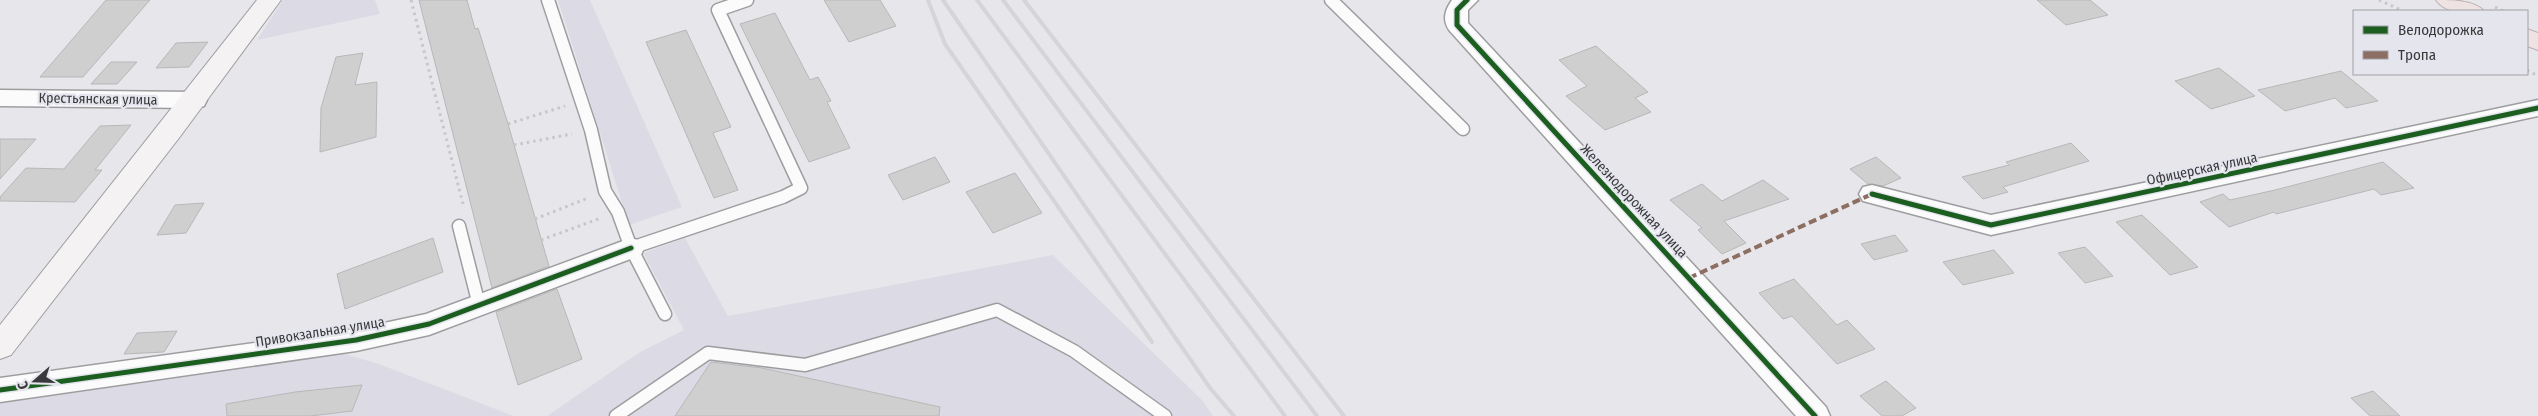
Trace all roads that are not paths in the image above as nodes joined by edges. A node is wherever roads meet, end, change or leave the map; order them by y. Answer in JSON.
{"nodes":[{"id":1,"x":269,"y":0,"type":"edge"},
{"id":2,"x":548,"y":0,"type":"edge"},
{"id":3,"x":747,"y":0,"type":"edge"},
{"id":4,"x":1331,"y":0,"type":"edge"},
{"id":5,"x":1467,"y":0,"type":"edge"},
{"id":6,"x":2448,"y":0,"type":"edge"},
{"id":7,"x":2470,"y":10,"type":"edge"},
{"id":8,"x":0,"y":98,"type":"edge"},
{"id":9,"x":195,"y":100,"type":"junction"},
{"id":10,"x":2538,"y":109,"type":"edge"},
{"id":11,"x":1463,"y":129,"type":"dead end"},
{"id":12,"x":1872,"y":194,"type":"dead end"},
{"id":13,"x":459,"y":226,"type":"road end"},
{"id":14,"x":631,"y":248,"type":"junction"},
{"id":15,"x":479,"y":305,"type":"junction"},
{"id":16,"x":665,"y":314,"type":"dead end"},
{"id":17,"x":0,"y":347,"type":"edge"},
{"id":18,"x":0,"y":390,"type":"edge"},
{"id":19,"x":616,"y":416,"type":"edge"},
{"id":20,"x":1166,"y":416,"type":"edge"},
{"id":21,"x":1815,"y":416,"type":"edge"}],
"edges":[{"from":1,"to":9,"type":"main road"},
{"from":2,"to":14,"type":"lane"},
{"from":3,"to":14,"type":"lane"},
{"from":4,"to":11,"type":"lane"},
{"from":5,"to":21,"type":"street","name":"Железнодорожная улица"},
{"from":6,"to":7,"type":"highway"},
{"from":8,"to":9,"type":"street","name":"Крестьянская улица"},
{"from":9,"to":17,"type":"main road"},
{"from":10,"to":12,"type":"street","name":"Офицерская улица"},
{"from":13,"to":15,"type":"lane"},
{"from":14,"to":15,"type":"street","name":"Привокзальная улица"},
{"from":14,"to":16,"type":"lane"},
{"from":15,"to":18,"type":"street","name":"Привокзальная улица"},
{"from":19,"to":20,"type":"lane"}]}
